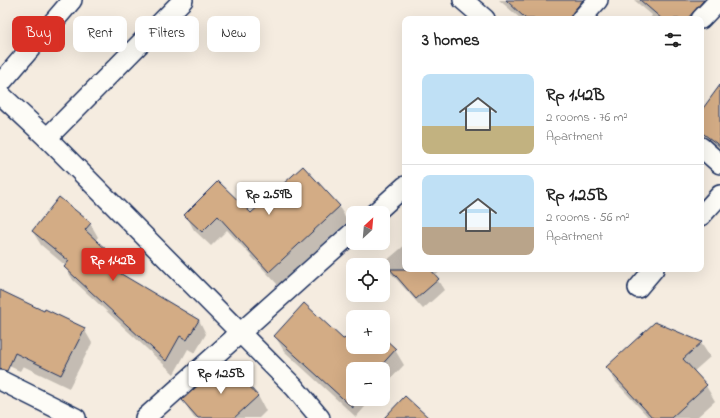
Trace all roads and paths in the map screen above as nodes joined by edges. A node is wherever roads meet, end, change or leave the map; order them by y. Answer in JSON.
{"nodes":[{"id":1,"x":72,"y":0,"type":"edge"},
{"id":2,"x":183,"y":0,"type":"edge"},
{"id":3,"x":463,"y":0,"type":"edge"},
{"id":4,"x":598,"y":0,"type":"edge"},
{"id":5,"x":720,"y":0,"type":"edge"},
{"id":6,"x":482,"y":16,"type":"edge"},
{"id":7,"x":584,"y":16,"type":"edge"},
{"id":8,"x":704,"y":16,"type":"edge"},
{"id":9,"x":0,"y":84,"type":"edge"},
{"id":10,"x":0,"y":94,"type":"edge"},
{"id":11,"x":47,"y":138,"type":"junction"},
{"id":12,"x":704,"y":150,"type":"edge"},
{"id":13,"x":720,"y":164,"type":"edge"},
{"id":14,"x":402,"y":189,"type":"edge"},
{"id":15,"x":720,"y":195,"type":"edge"},
{"id":16,"x":383,"y":206,"type":"edge"},
{"id":17,"x":704,"y":213,"type":"edge"},
{"id":18,"x":346,"y":238,"type":"edge"},
{"id":19,"x":651,"y":272,"type":"edge"},
{"id":20,"x":638,"y":288,"type":"dead end"},
{"id":21,"x":240,"y":333,"type":"junction"},
{"id":22,"x":0,"y":380,"type":"edge"},
{"id":23,"x":76,"y":418,"type":"edge"},
{"id":24,"x":145,"y":418,"type":"edge"},
{"id":25,"x":320,"y":418,"type":"edge"}],
"edges":[{"from":1,"to":9,"type":"street"},
{"from":2,"to":11,"type":"street"},
{"from":3,"to":6,"type":"street"},
{"from":4,"to":7,"type":"street"},
{"from":5,"to":8,"type":"street"},
{"from":10,"to":11,"type":"street"},
{"from":11,"to":21,"type":"street"},
{"from":12,"to":13,"type":"street"},
{"from":14,"to":16,"type":"street"},
{"from":15,"to":17,"type":"street"},
{"from":18,"to":21,"type":"street"},
{"from":19,"to":20,"type":"street"},
{"from":21,"to":24,"type":"street"},
{"from":21,"to":25,"type":"street"},
{"from":22,"to":23,"type":"street"}]}
